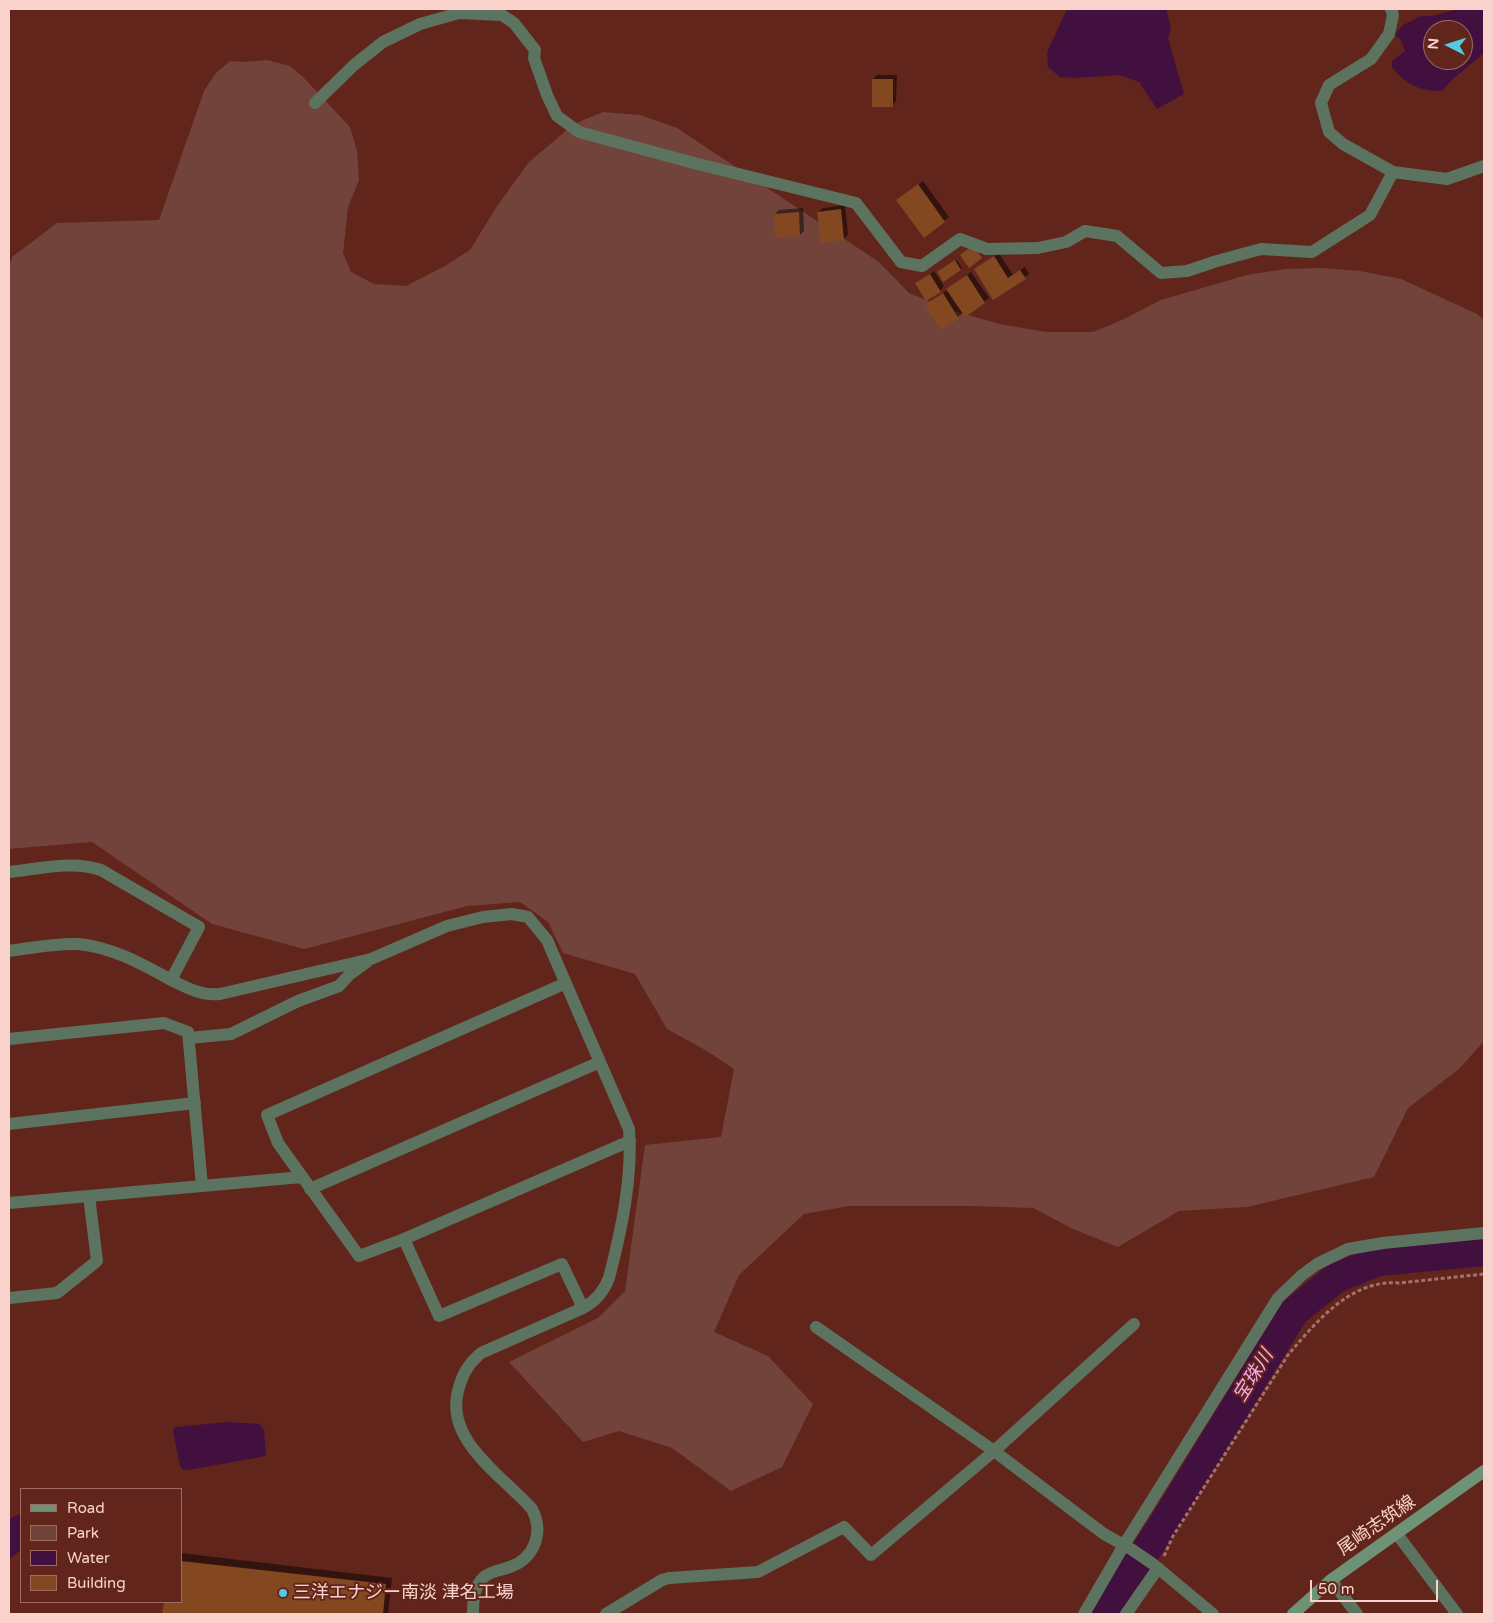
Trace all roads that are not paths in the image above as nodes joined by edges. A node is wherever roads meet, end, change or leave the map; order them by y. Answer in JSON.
{"nodes":[{"id":1,"x":1391,"y":9,"type":"edge"},
{"id":2,"x":315,"y":103,"type":"dead end"},
{"id":3,"x":1484,"y":166,"type":"edge"},
{"id":4,"x":1393,"y":172,"type":"junction"},
{"id":5,"x":9,"y":872,"type":"edge"},
{"id":6,"x":9,"y":951,"type":"edge"},
{"id":7,"x":371,"y":958,"type":"junction"},
{"id":8,"x":172,"y":980,"type":"junction"},
{"id":9,"x":566,"y":983,"type":"junction"},
{"id":10,"x":189,"y":1038,"type":"junction"},
{"id":11,"x":9,"y":1039,"type":"edge"},
{"id":12,"x":600,"y":1062,"type":"junction"},
{"id":13,"x":195,"y":1103,"type":"junction"},
{"id":14,"x":9,"y":1124,"type":"edge"},
{"id":15,"x":630,"y":1141,"type":"junction"},
{"id":16,"x":302,"y":1177,"type":"junction"},
{"id":17,"x":202,"y":1186,"type":"junction"},
{"id":18,"x":310,"y":1189,"type":"junction"},
{"id":19,"x":89,"y":1196,"type":"junction"},
{"id":20,"x":9,"y":1203,"type":"edge"},
{"id":21,"x":1484,"y":1233,"type":"edge"},
{"id":22,"x":404,"y":1239,"type":"junction"},
{"id":23,"x":9,"y":1298,"type":"edge"},
{"id":24,"x":583,"y":1308,"type":"junction"},
{"id":25,"x":1134,"y":1324,"type":"dead end"},
{"id":26,"x":816,"y":1327,"type":"dead end"},
{"id":27,"x":994,"y":1451,"type":"junction"},
{"id":28,"x":1484,"y":1471,"type":"edge"},
{"id":29,"x":1397,"y":1534,"type":"junction"},
{"id":30,"x":1127,"y":1547,"type":"junction"},
{"id":31,"x":1156,"y":1566,"type":"junction"},
{"id":32,"x":1331,"y":1580,"type":"junction"},
{"id":33,"x":473,"y":1614,"type":"edge"},
{"id":34,"x":606,"y":1614,"type":"edge"},
{"id":35,"x":1084,"y":1614,"type":"edge"},
{"id":36,"x":1126,"y":1614,"type":"edge"},
{"id":37,"x":1213,"y":1614,"type":"edge"},
{"id":38,"x":1293,"y":1614,"type":"edge"},
{"id":39,"x":1358,"y":1614,"type":"edge"},
{"id":40,"x":1457,"y":1614,"type":"edge"}],
"edges":[{"from":1,"to":4,"type":"street"},
{"from":2,"to":4,"type":"street"},
{"from":3,"to":4,"type":"street"},
{"from":5,"to":8,"type":"street"},
{"from":6,"to":8,"type":"street"},
{"from":7,"to":8,"type":"street"},
{"from":7,"to":9,"type":"street"},
{"from":7,"to":10,"type":"street"},
{"from":9,"to":12,"type":"street"},
{"from":9,"to":16,"type":"street"},
{"from":10,"to":11,"type":"street"},
{"from":10,"to":13,"type":"street"},
{"from":12,"to":15,"type":"street"},
{"from":12,"to":18,"type":"street"},
{"from":13,"to":14,"type":"street"},
{"from":13,"to":17,"type":"street"},
{"from":15,"to":22,"type":"street"},
{"from":15,"to":24,"type":"street"},
{"from":16,"to":17,"type":"street"},
{"from":16,"to":18,"type":"street"},
{"from":17,"to":19,"type":"street"},
{"from":18,"to":22,"type":"street"},
{"from":19,"to":20,"type":"street"},
{"from":19,"to":23,"type":"street"},
{"from":21,"to":30,"type":"street"},
{"from":22,"to":24,"type":"street"},
{"from":24,"to":33,"type":"street"},
{"from":25,"to":27,"type":"street"},
{"from":26,"to":27,"type":"street"},
{"from":27,"to":30,"type":"street"},
{"from":27,"to":34,"type":"street"},
{"from":28,"to":29,"type":"main road","name":"尾崎志筑線"},
{"from":29,"to":32,"type":"main road","name":"尾崎志筑線"},
{"from":29,"to":40,"type":"street"},
{"from":30,"to":31,"type":"street"},
{"from":30,"to":35,"type":"street"},
{"from":31,"to":36,"type":"street"},
{"from":31,"to":37,"type":"street"},
{"from":32,"to":38,"type":"main road","name":"尾崎志筑線"},
{"from":32,"to":39,"type":"street"}]}
